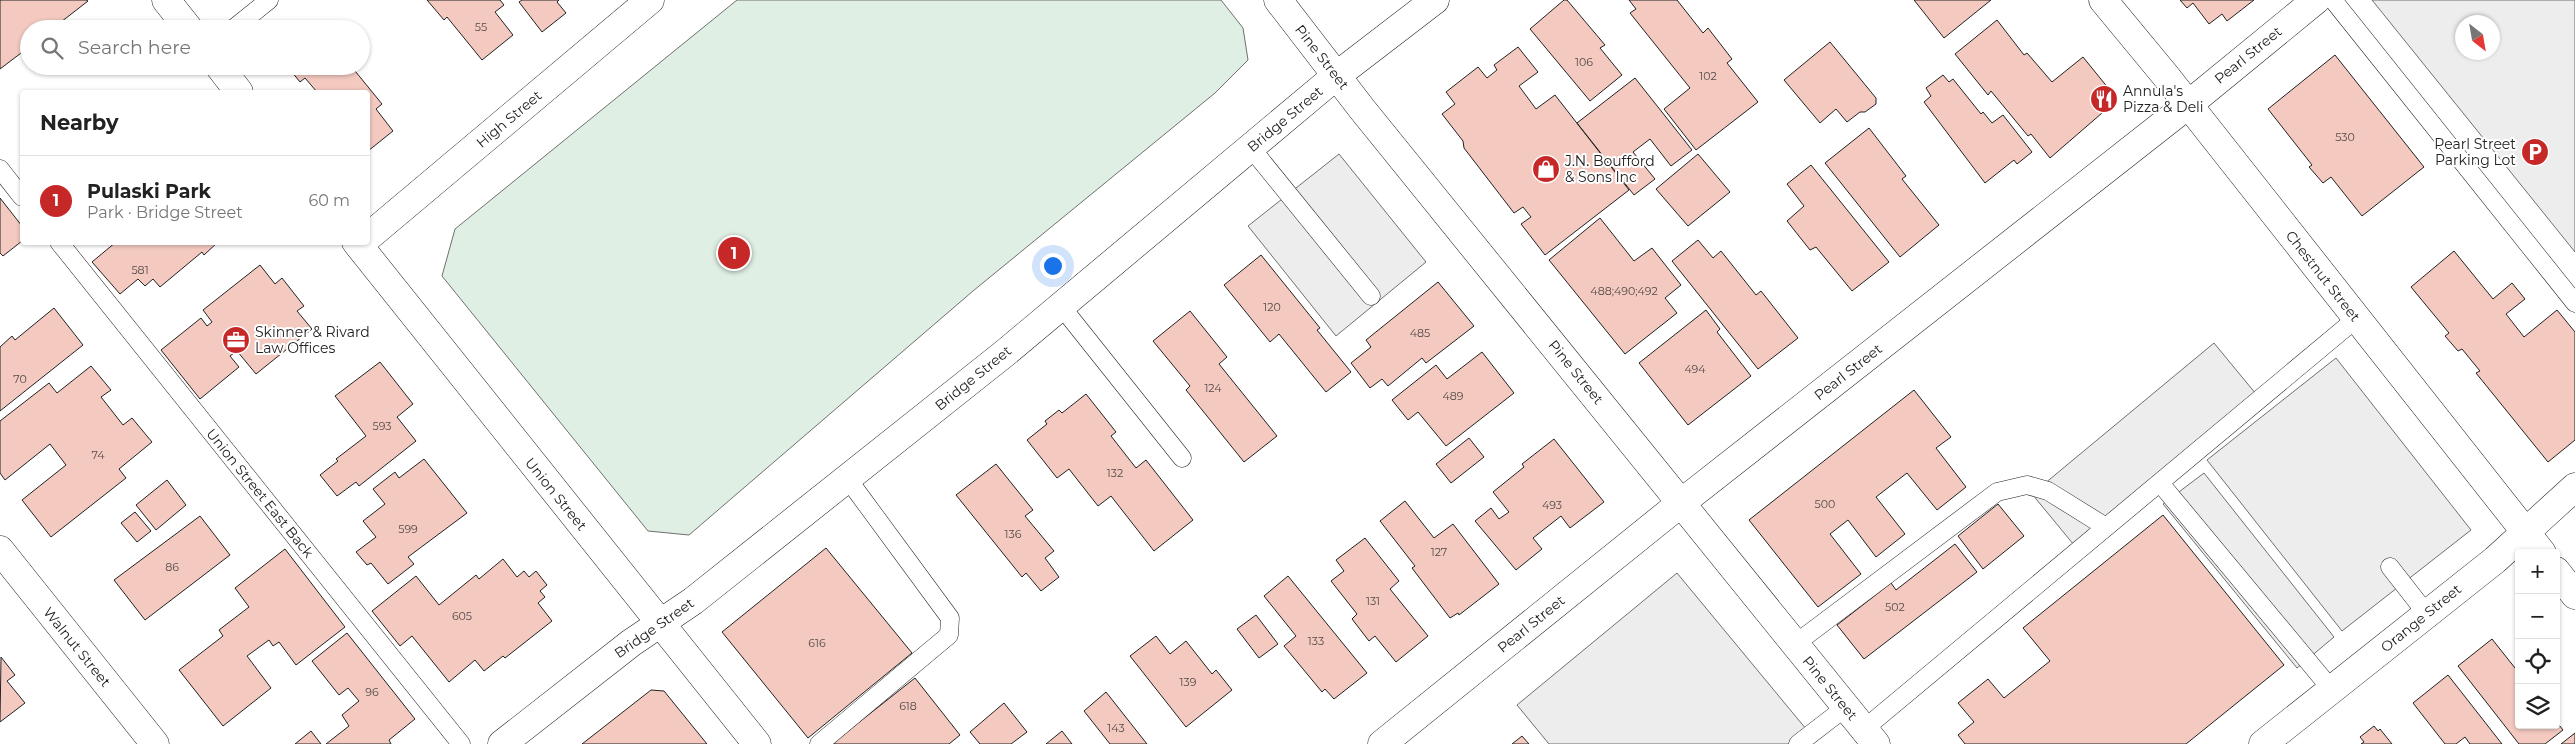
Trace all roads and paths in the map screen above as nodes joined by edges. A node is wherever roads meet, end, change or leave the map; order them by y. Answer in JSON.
{"nodes":[{"id":1,"x":166,"y":0,"type":"edge"},
{"id":2,"x":269,"y":0,"type":"edge"},
{"id":3,"x":650,"y":0,"type":"edge"},
{"id":4,"x":1278,"y":0,"type":"edge"},
{"id":5,"x":1435,"y":0,"type":"edge"},
{"id":6,"x":2103,"y":0,"type":"edge"},
{"id":7,"x":2316,"y":0,"type":"edge"},
{"id":8,"x":2333,"y":0,"type":"edge"},
{"id":9,"x":182,"y":20,"type":"edge"},
{"id":10,"x":244,"y":20,"type":"edge"},
{"id":11,"x":226,"y":75,"type":"edge"},
{"id":12,"x":1336,"y":76,"type":"junction"},
{"id":13,"x":237,"y":90,"type":"edge"},
{"id":14,"x":2188,"y":104,"type":"junction"},
{"id":15,"x":1251,"y":148,"type":"junction"},
{"id":16,"x":0,"y":169,"type":"edge"},
{"id":17,"x":20,"y":194,"type":"edge"},
{"id":18,"x":370,"y":234,"type":"edge"},
{"id":19,"x":61,"y":245,"type":"edge"},
{"id":20,"x":363,"y":245,"type":"edge"},
{"id":21,"x":1371,"y":296,"type":"dead end"},
{"id":22,"x":2575,"y":303,"type":"edge"},
{"id":23,"x":1061,"y":306,"type":"junction"},
{"id":24,"x":2357,"y":318,"type":"junction"},
{"id":25,"x":1182,"y":458,"type":"dead end"},
{"id":26,"x":847,"y":478,"type":"junction"},
{"id":27,"x":2160,"y":483,"type":"junction"},
{"id":28,"x":2575,"y":487,"type":"edge"},
{"id":29,"x":1681,"y":503,"type":"junction"},
{"id":30,"x":2106,"y":527,"type":"junction"},
{"id":31,"x":2534,"y":543,"type":"edge"},
{"id":32,"x":0,"y":550,"type":"edge"},
{"id":33,"x":2390,"y":567,"type":"dead end"},
{"id":34,"x":2560,"y":576,"type":"edge"},
{"id":35,"x":2575,"y":595,"type":"edge"},
{"id":36,"x":2426,"y":613,"type":"junction"},
{"id":37,"x":661,"y":624,"type":"junction"},
{"id":38,"x":1795,"y":644,"type":"junction"},
{"id":39,"x":2332,"y":690,"type":"junction"},
{"id":40,"x":1846,"y":707,"type":"junction"},
{"id":41,"x":1870,"y":737,"type":"edge"},
{"id":42,"x":155,"y":744,"type":"edge"},
{"id":43,"x":461,"y":744,"type":"edge"},
{"id":44,"x":502,"y":744,"type":"edge"},
{"id":45,"x":757,"y":744,"type":"edge"},
{"id":46,"x":819,"y":744,"type":"edge"},
{"id":47,"x":1382,"y":744,"type":"edge"},
{"id":48,"x":1798,"y":744,"type":"edge"},
{"id":49,"x":2263,"y":744,"type":"edge"}],
"edges":[{"from":1,"to":9,"type":"street"},
{"from":2,"to":10,"type":"lane"},
{"from":3,"to":18,"type":"street","name":"High Street"},
{"from":4,"to":12,"type":"street","name":"Pine Street"},
{"from":5,"to":12,"type":"street","name":"Bridge Street"},
{"from":6,"to":14,"type":"street","name":"Chestnut Street"},
{"from":7,"to":14,"type":"street","name":"Pearl Street"},
{"from":8,"to":22,"type":"lane"},
{"from":11,"to":13,"type":"street"},
{"from":12,"to":15,"type":"street","name":"Bridge Street"},
{"from":12,"to":29,"type":"street","name":"Pine Street"},
{"from":14,"to":24,"type":"street","name":"Chestnut Street"},
{"from":14,"to":29,"type":"street","name":"Pearl Street"},
{"from":15,"to":21,"type":"lane"},
{"from":15,"to":23,"type":"street","name":"Bridge Street"},
{"from":16,"to":17,"type":"lane"},
{"from":19,"to":43,"type":"lane","name":"Union Street East Back"},
{"from":20,"to":37,"type":"street","name":"Union Street"},
{"from":23,"to":25,"type":"lane"},
{"from":23,"to":26,"type":"street","name":"Bridge Street"},
{"from":24,"to":27,"type":"lane"},
{"from":24,"to":31,"type":"street","name":"Chestnut Street"},
{"from":26,"to":37,"type":"street","name":"Bridge Street"},
{"from":26,"to":46,"type":"lane"},
{"from":27,"to":30,"type":"lane"},
{"from":27,"to":39,"type":"lane"},
{"from":28,"to":31,"type":"street","name":"Orange Street"},
{"from":29,"to":38,"type":"street","name":"Pine Street"},
{"from":29,"to":47,"type":"street","name":"Pearl Street"},
{"from":30,"to":38,"type":"lane"},
{"from":30,"to":41,"type":"lane"},
{"from":31,"to":36,"type":"street","name":"Orange Street"},
{"from":32,"to":42,"type":"street","name":"Walnut Street"},
{"from":33,"to":36,"type":"lane"},
{"from":34,"to":35,"type":"street"},
{"from":36,"to":39,"type":"street","name":"Orange Street"},
{"from":37,"to":44,"type":"street","name":"Bridge Street"},
{"from":37,"to":45,"type":"street","name":"Union Street"},
{"from":38,"to":40,"type":"street","name":"Pine Street"},
{"from":39,"to":49,"type":"street","name":"Orange Street"},
{"from":40,"to":41,"type":"street","name":"Pine Street"},
{"from":40,"to":48,"type":"lane"}]}
